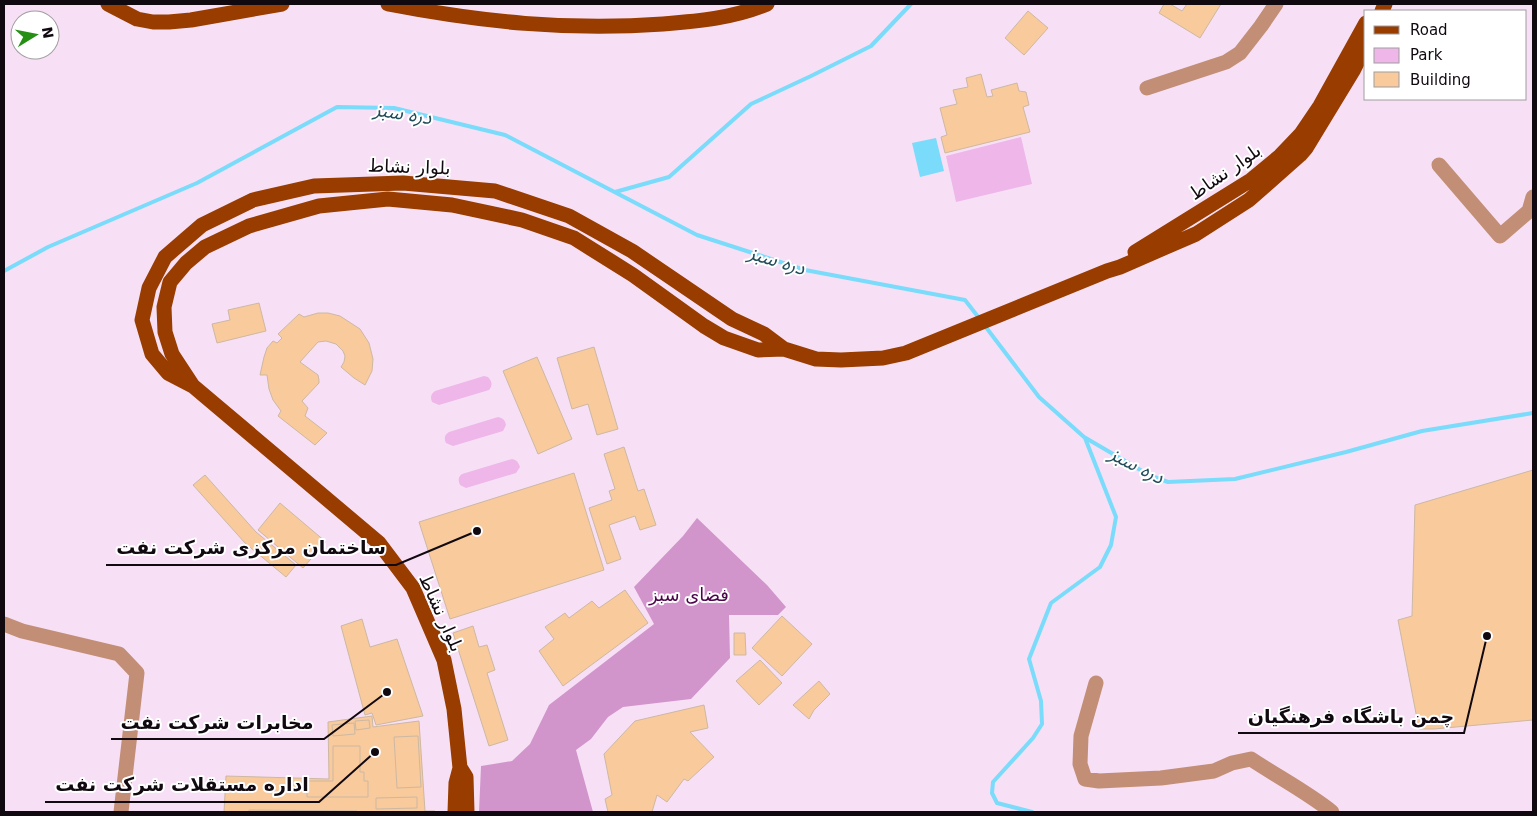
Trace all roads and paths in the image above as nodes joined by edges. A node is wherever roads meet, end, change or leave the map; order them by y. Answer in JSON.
{"nodes":[{"id":1,"x":108,"y":4,"type":"edge"},
{"id":2,"x":282,"y":4,"type":"edge"},
{"id":3,"x":388,"y":4,"type":"edge"},
{"id":4,"x":767,"y":4,"type":"edge"},
{"id":5,"x":1276,"y":4,"type":"edge"},
{"id":6,"x":1364,"y":28,"type":"edge"},
{"id":7,"x":1364,"y":48,"type":"edge"},
{"id":8,"x":1147,"y":88,"type":"dead end"},
{"id":9,"x":1439,"y":166,"type":"dead end"},
{"id":10,"x":1533,"y":197,"type":"edge"},
{"id":11,"x":1107,"y":271,"type":"junction"},
{"id":12,"x":784,"y":348,"type":"junction"},
{"id":13,"x":193,"y":386,"type":"junction"},
{"id":14,"x":4,"y":624,"type":"edge"},
{"id":15,"x":1096,"y":683,"type":"dead end"},
{"id":16,"x":460,"y":768,"type":"junction"},
{"id":17,"x":121,"y":812,"type":"edge"},
{"id":18,"x":455,"y":812,"type":"edge"},
{"id":19,"x":467,"y":812,"type":"edge"},
{"id":20,"x":1332,"y":812,"type":"edge"}],
"edges":[{"from":1,"to":2,"type":"main road"},
{"from":3,"to":4,"type":"main road"},
{"from":5,"to":8,"type":"street"},
{"from":6,"to":11,"type":"main road","name":"بلوار نشاط"},
{"from":7,"to":11,"type":"main road","name":"بلوار نشاط"},
{"from":9,"to":10,"type":"street"},
{"from":11,"to":12,"type":"main road","name":"بلوار نشاط"},
{"from":12,"to":13,"type":"main road","name":"بلوار نشاط"},
{"from":12,"to":13,"type":"main road","name":"بلوار نشاط"},
{"from":13,"to":16,"type":"main road","name":"بلوار نشاط"},
{"from":14,"to":17,"type":"street"},
{"from":15,"to":20,"type":"street"},
{"from":16,"to":18,"type":"main road","name":"بلوار نشاط"},
{"from":16,"to":19,"type":"main road","name":"بلوار نشاط"}]}
